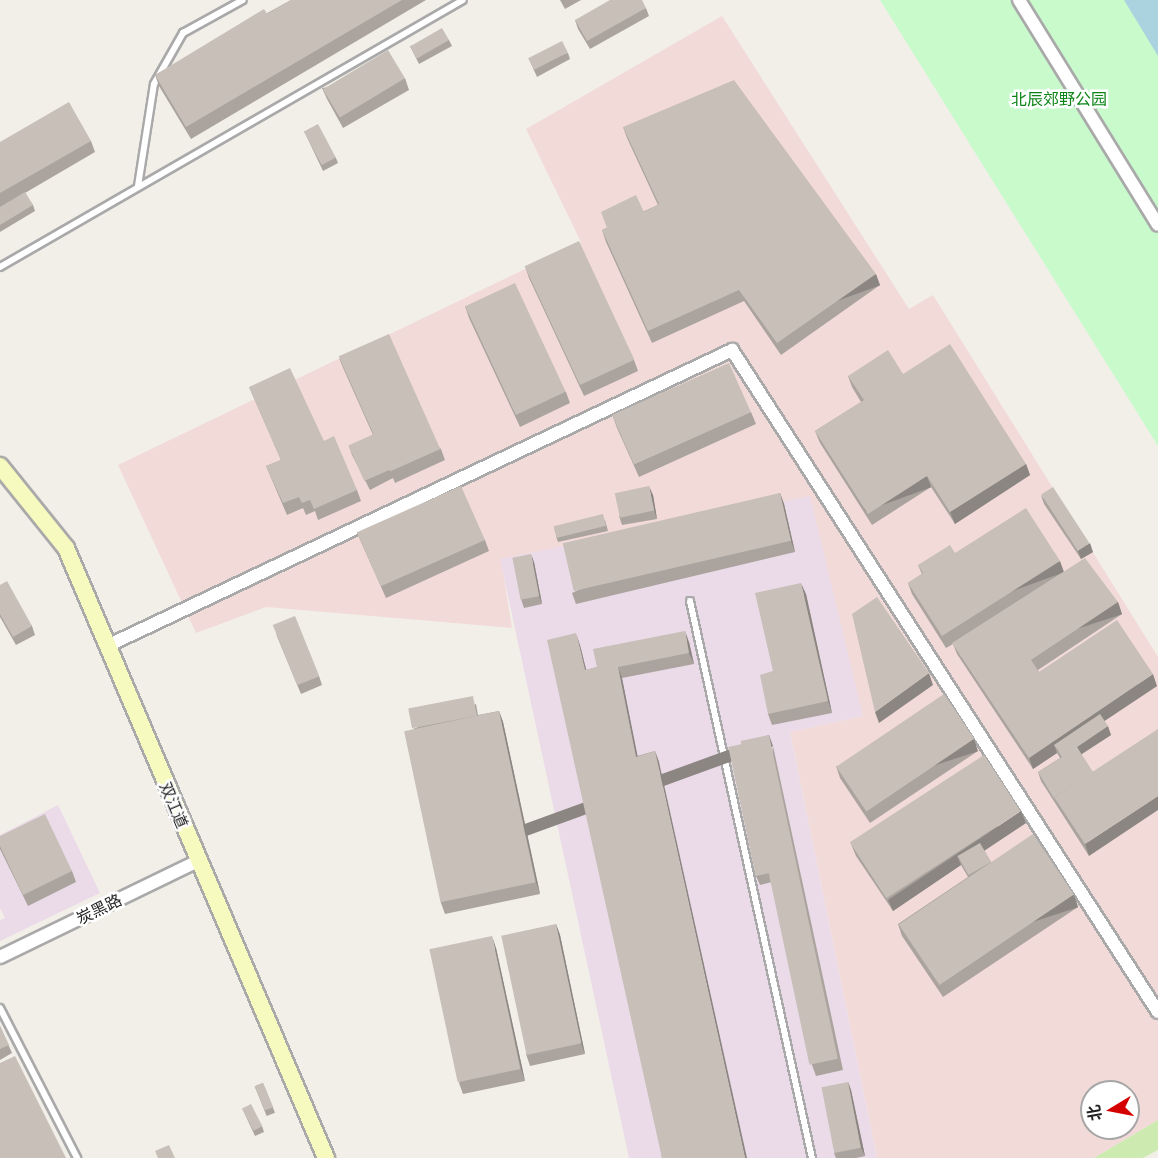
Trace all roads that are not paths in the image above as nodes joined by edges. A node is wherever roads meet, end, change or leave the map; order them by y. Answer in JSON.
{"nodes":[{"id":1,"x":243,"y":0,"type":"edge"},
{"id":2,"x":463,"y":0,"type":"edge"},
{"id":3,"x":1019,"y":0,"type":"edge"},
{"id":4,"x":138,"y":186,"type":"junction"},
{"id":5,"x":1158,"y":225,"type":"edge"},
{"id":6,"x":0,"y":267,"type":"edge"},
{"id":7,"x":0,"y":466,"type":"edge"},
{"id":8,"x":690,"y":601,"type":"dead end"},
{"id":9,"x":107,"y":646,"type":"junction"},
{"id":10,"x":198,"y":861,"type":"junction"},
{"id":11,"x":0,"y":957,"type":"edge"},
{"id":12,"x":0,"y":1008,"type":"edge"},
{"id":13,"x":1158,"y":1012,"type":"edge"},
{"id":14,"x":77,"y":1158,"type":"edge"},
{"id":15,"x":326,"y":1158,"type":"edge"},
{"id":16,"x":812,"y":1158,"type":"edge"}],
"edges":[{"from":1,"to":4,"type":"lane"},
{"from":2,"to":4,"type":"lane"},
{"from":3,"to":5,"type":"street"},
{"from":4,"to":6,"type":"lane"},
{"from":7,"to":9,"type":"main road","name":"双江道"},
{"from":8,"to":16,"type":"lane"},
{"from":9,"to":10,"type":"main road","name":"双江道"},
{"from":9,"to":13,"type":"street"},
{"from":10,"to":11,"type":"street","name":"炭黑路"},
{"from":10,"to":15,"type":"main road","name":"双江道"},
{"from":12,"to":14,"type":"lane"}]}
